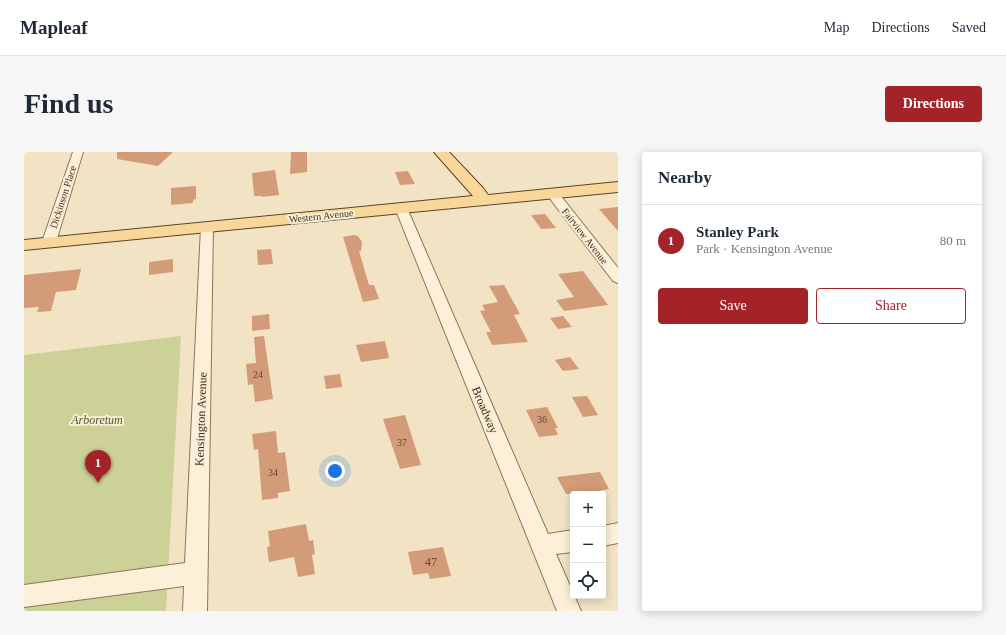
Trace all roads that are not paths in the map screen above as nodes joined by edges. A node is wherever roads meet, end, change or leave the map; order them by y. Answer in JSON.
{"nodes":[{"id":1,"x":78,"y":152,"type":"edge"},
{"id":2,"x":441,"y":152,"type":"edge"},
{"id":3,"x":618,"y":187,"type":"edge"},
{"id":4,"x":552,"y":193,"type":"junction"},
{"id":5,"x":483,"y":200,"type":"junction"},
{"id":6,"x":401,"y":208,"type":"junction"},
{"id":7,"x":207,"y":227,"type":"junction"},
{"id":8,"x":49,"y":242,"type":"junction"},
{"id":9,"x":24,"y":244,"type":"edge"},
{"id":10,"x":618,"y":278,"type":"edge"},
{"id":11,"x":618,"y":533,"type":"edge"},
{"id":12,"x":606,"y":535,"type":"edge"},
{"id":13,"x":570,"y":541,"type":"edge"},
{"id":14,"x":542,"y":546,"type":"junction"},
{"id":15,"x":196,"y":573,"type":"junction"},
{"id":16,"x":24,"y":596,"type":"edge"},
{"id":17,"x":195,"y":611,"type":"edge"},
{"id":18,"x":569,"y":611,"type":"edge"}],
"edges":[{"from":1,"to":8,"type":"street","name":"Dickinson Place"},
{"from":2,"to":5,"type":"main road"},
{"from":3,"to":4,"type":"main road","name":"Western Avenue"},
{"from":4,"to":5,"type":"main road","name":"Western Avenue"},
{"from":4,"to":10,"type":"street","name":"Fairview Avenue"},
{"from":5,"to":6,"type":"main road","name":"Western Avenue"},
{"from":6,"to":7,"type":"main road","name":"Western Avenue"},
{"from":6,"to":14,"type":"street","name":"Broadway"},
{"from":7,"to":8,"type":"main road","name":"Western Avenue"},
{"from":7,"to":15,"type":"street","name":"Kensington Avenue"},
{"from":8,"to":9,"type":"main road","name":"Western Avenue"},
{"from":11,"to":12,"type":"street"},
{"from":13,"to":14,"type":"street"},
{"from":14,"to":18,"type":"street","name":"Broadway"},
{"from":15,"to":16,"type":"street"},
{"from":15,"to":17,"type":"street","name":"Kensington Avenue"}]}
